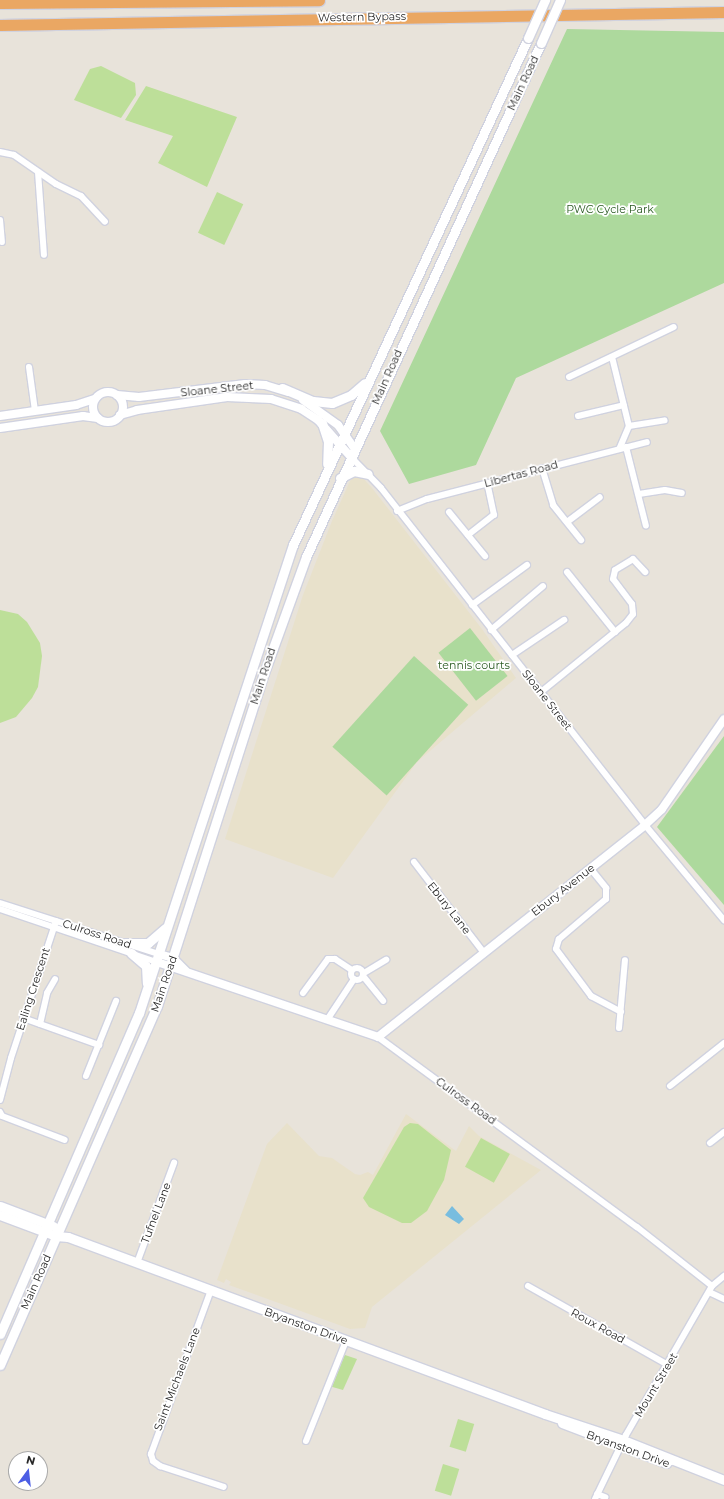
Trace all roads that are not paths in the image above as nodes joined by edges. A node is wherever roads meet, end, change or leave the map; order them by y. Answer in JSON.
{"nodes":[{"id":1,"x":318,"y":0,"type":"edge"},
{"id":2,"x":545,"y":0,"type":"edge"},
{"id":3,"x":560,"y":0,"type":"edge"},
{"id":4,"x":0,"y":2,"type":"edge"},
{"id":5,"x":724,"y":12,"type":"edge"},
{"id":6,"x":0,"y":25,"type":"edge"},
{"id":7,"x":0,"y":152,"type":"edge"},
{"id":8,"x":38,"y":172,"type":"junction"},
{"id":9,"x":0,"y":220,"type":"edge"},
{"id":10,"x":105,"y":222,"type":"dead end"},
{"id":11,"x":2,"y":242,"type":"dead end"},
{"id":12,"x":44,"y":255,"type":"dead end"},
{"id":13,"x":674,"y":327,"type":"dead end"},
{"id":14,"x":612,"y":357,"type":"junction"},
{"id":15,"x":29,"y":368,"type":"dead end"},
{"id":16,"x":569,"y":377,"type":"dead end"},
{"id":17,"x":369,"y":378,"type":"junction"},
{"id":18,"x":282,"y":388,"type":"junction"},
{"id":19,"x":117,"y":395,"type":"junction"},
{"id":20,"x":95,"y":399,"type":"junction"},
{"id":21,"x":624,"y":405,"type":"junction"},
{"id":22,"x":65,"y":406,"type":"junction"},
{"id":23,"x":35,"y":411,"type":"junction"},
{"id":24,"x":120,"y":415,"type":"junction"},
{"id":25,"x":0,"y":416,"type":"edge"},
{"id":26,"x":578,"y":416,"type":"dead end"},
{"id":27,"x":72,"y":418,"type":"junction"},
{"id":28,"x":98,"y":418,"type":"junction"},
{"id":29,"x":53,"y":420,"type":"junction"},
{"id":30,"x":665,"y":420,"type":"dead end"},
{"id":31,"x":0,"y":424,"type":"edge"},
{"id":32,"x":322,"y":424,"type":"junction"},
{"id":33,"x":13,"y":426,"type":"junction"},
{"id":34,"x":629,"y":426,"type":"junction"},
{"id":35,"x":0,"y":428,"type":"edge"},
{"id":36,"x":345,"y":433,"type":"junction"},
{"id":37,"x":647,"y":442,"type":"dead end"},
{"id":38,"x":340,"y":443,"type":"junction"},
{"id":39,"x":626,"y":447,"type":"junction"},
{"id":40,"x":619,"y":449,"type":"junction"},
{"id":41,"x":354,"y":455,"type":"junction"},
{"id":42,"x":542,"y":468,"type":"junction"},
{"id":43,"x":326,"y":471,"type":"junction"},
{"id":44,"x":368,"y":474,"type":"junction"},
{"id":45,"x":340,"y":478,"type":"junction"},
{"id":46,"x":487,"y":483,"type":"junction"},
{"id":47,"x":682,"y":493,"type":"dead end"},
{"id":48,"x":639,"y":494,"type":"junction"},
{"id":49,"x":600,"y":496,"type":"dead end"},
{"id":50,"x":397,"y":512,"type":"junction"},
{"id":51,"x":449,"y":512,"type":"dead end"},
{"id":52,"x":567,"y":522,"type":"junction"},
{"id":53,"x":646,"y":526,"type":"dead end"},
{"id":54,"x":468,"y":534,"type":"junction"},
{"id":55,"x":582,"y":540,"type":"dead end"},
{"id":56,"x":486,"y":556,"type":"dead end"},
{"id":57,"x":527,"y":565,"type":"dead end"},
{"id":58,"x":567,"y":572,"type":"dead end"},
{"id":59,"x":645,"y":572,"type":"dead end"},
{"id":60,"x":543,"y":586,"type":"dead end"},
{"id":61,"x":472,"y":605,"type":"junction"},
{"id":62,"x":564,"y":620,"type":"dead end"},
{"id":63,"x":491,"y":630,"type":"junction"},
{"id":64,"x":615,"y":632,"type":"junction"},
{"id":65,"x":512,"y":655,"type":"junction"},
{"id":66,"x":541,"y":692,"type":"junction"},
{"id":67,"x":724,"y":719,"type":"edge"},
{"id":68,"x":645,"y":825,"type":"junction"},
{"id":69,"x":414,"y":862,"type":"dead end"},
{"id":70,"x":590,"y":868,"type":"junction"},
{"id":71,"x":0,"y":903,"type":"edge"},
{"id":72,"x":0,"y":909,"type":"edge"},
{"id":73,"x":724,"y":920,"type":"edge"},
{"id":74,"x":169,"y":923,"type":"junction"},
{"id":75,"x":55,"y":924,"type":"junction"},
{"id":76,"x":124,"y":943,"type":"junction"},
{"id":77,"x":131,"y":953,"type":"junction"},
{"id":78,"x":484,"y":953,"type":"junction"},
{"id":79,"x":158,"y":958,"type":"junction"},
{"id":80,"x":386,"y":960,"type":"dead end"},
{"id":81,"x":625,"y":960,"type":"dead end"},
{"id":82,"x":172,"y":962,"type":"junction"},
{"id":83,"x":352,"y":970,"type":"junction"},
{"id":84,"x":364,"y":975,"type":"junction"},
{"id":85,"x":55,"y":979,"type":"dead end"},
{"id":86,"x":354,"y":979,"type":"junction"},
{"id":87,"x":147,"y":991,"type":"junction"},
{"id":88,"x":303,"y":993,"type":"dead end"},
{"id":89,"x":116,"y":1001,"type":"dead end"},
{"id":90,"x":383,"y":1001,"type":"dead end"},
{"id":91,"x":621,"y":1012,"type":"junction"},
{"id":92,"x":23,"y":1018,"type":"junction"},
{"id":93,"x":327,"y":1020,"type":"junction"},
{"id":94,"x":40,"y":1024,"type":"junction"},
{"id":95,"x":619,"y":1028,"type":"dead end"},
{"id":96,"x":378,"y":1037,"type":"junction"},
{"id":97,"x":724,"y":1043,"type":"edge"},
{"id":98,"x":99,"y":1045,"type":"junction"},
{"id":99,"x":86,"y":1076,"type":"dead end"},
{"id":100,"x":670,"y":1086,"type":"dead end"},
{"id":101,"x":0,"y":1100,"type":"edge"},
{"id":102,"x":0,"y":1112,"type":"edge"},
{"id":103,"x":724,"y":1132,"type":"edge"},
{"id":104,"x":65,"y":1140,"type":"dead end"},
{"id":105,"x":710,"y":1143,"type":"dead end"},
{"id":106,"x":174,"y":1163,"type":"dead end"},
{"id":107,"x":0,"y":1206,"type":"edge"},
{"id":108,"x":68,"y":1210,"type":"junction"},
{"id":109,"x":0,"y":1215,"type":"edge"},
{"id":110,"x":28,"y":1225,"type":"junction"},
{"id":111,"x":47,"y":1228,"type":"junction"},
{"id":112,"x":58,"y":1233,"type":"junction"},
{"id":113,"x":86,"y":1243,"type":"junction"},
{"id":114,"x":38,"y":1249,"type":"junction"},
{"id":115,"x":137,"y":1263,"type":"junction"},
{"id":116,"x":724,"y":1276,"type":"edge"},
{"id":117,"x":528,"y":1286,"type":"dead end"},
{"id":118,"x":711,"y":1289,"type":"junction"},
{"id":119,"x":211,"y":1290,"type":"junction"},
{"id":120,"x":724,"y":1299,"type":"edge"},
{"id":121,"x":0,"y":1334,"type":"edge"},
{"id":122,"x":346,"y":1341,"type":"junction"},
{"id":123,"x":0,"y":1365,"type":"edge"},
{"id":124,"x":668,"y":1365,"type":"junction"},
{"id":125,"x":306,"y":1441,"type":"dead end"},
{"id":126,"x":621,"y":1443,"type":"junction"},
{"id":127,"x":724,"y":1480,"type":"edge"},
{"id":128,"x":224,"y":1487,"type":"dead end"},
{"id":129,"x":596,"y":1496,"type":"edge"},
{"id":130,"x":605,"y":1497,"type":"dead end"}],
"edges":[{"from":1,"to":4,"type":"highway","name":"Western Bypass"},
{"from":2,"to":17,"type":"main road","name":"Main Road","bridge":true},
{"from":3,"to":41,"type":"main road","name":"Main Road","bridge":true},
{"from":5,"to":6,"type":"highway","name":"Western Bypass"},
{"from":7,"to":8,"type":"street"},
{"from":8,"to":10,"type":"street"},
{"from":8,"to":12,"type":"street"},
{"from":9,"to":11,"type":"street"},
{"from":13,"to":14,"type":"street"},
{"from":14,"to":16,"type":"street"},
{"from":14,"to":21,"type":"street"},
{"from":15,"to":23,"type":"street"},
{"from":17,"to":18,"type":"main road"},
{"from":17,"to":36,"type":"main road","name":"Main Road"},
{"from":18,"to":19,"type":"street","name":"Sloane Street"},
{"from":18,"to":36,"type":"street","name":"Sloane Street"},
{"from":19,"to":20,"type":"street"},
{"from":19,"to":24,"type":"street"},
{"from":20,"to":22,"type":"street"},
{"from":20,"to":28,"type":"street"},
{"from":21,"to":26,"type":"street"},
{"from":21,"to":34,"type":"street"},
{"from":22,"to":23,"type":"street"},
{"from":22,"to":27,"type":"street"},
{"from":23,"to":25,"type":"street"},
{"from":23,"to":29,"type":"street"},
{"from":24,"to":28,"type":"street"},
{"from":24,"to":32,"type":"street","name":"Sloane Street"},
{"from":27,"to":28,"type":"street"},
{"from":27,"to":29,"type":"street"},
{"from":29,"to":33,"type":"street"},
{"from":30,"to":34,"type":"street"},
{"from":31,"to":33,"type":"street"},
{"from":32,"to":38,"type":"street","name":"Sloane Street"},
{"from":32,"to":43,"type":"main road"},
{"from":33,"to":35,"type":"street"},
{"from":34,"to":40,"type":"street"},
{"from":36,"to":38,"type":"main road","name":"Main Road"},
{"from":36,"to":41,"type":"street","name":"Sloane Street"},
{"from":37,"to":39,"type":"street","name":"Libertas Road"},
{"from":38,"to":41,"type":"street","name":"Sloane Street"},
{"from":38,"to":43,"type":"main road","name":"Main Road"},
{"from":39,"to":40,"type":"street","name":"Libertas Road"},
{"from":39,"to":48,"type":"street"},
{"from":40,"to":42,"type":"street","name":"Libertas Road"},
{"from":41,"to":44,"type":"street","name":"Sloane Street"},
{"from":41,"to":45,"type":"main road","name":"Main Road"},
{"from":42,"to":46,"type":"street","name":"Libertas Road"},
{"from":42,"to":52,"type":"street"},
{"from":43,"to":74,"type":"main road","name":"Main Road"},
{"from":44,"to":45,"type":"main road"},
{"from":44,"to":50,"type":"street","name":"Sloane Street"},
{"from":45,"to":82,"type":"main road","name":"Main Road"},
{"from":46,"to":50,"type":"street","name":"Libertas Road"},
{"from":46,"to":54,"type":"street"},
{"from":47,"to":48,"type":"street"},
{"from":48,"to":53,"type":"street"},
{"from":49,"to":52,"type":"street"},
{"from":50,"to":61,"type":"street","name":"Sloane Street"},
{"from":51,"to":54,"type":"street"},
{"from":52,"to":55,"type":"street"},
{"from":54,"to":56,"type":"street"},
{"from":57,"to":61,"type":"street"},
{"from":58,"to":64,"type":"street"},
{"from":59,"to":64,"type":"street"},
{"from":60,"to":63,"type":"street"},
{"from":61,"to":63,"type":"street","name":"Sloane Street"},
{"from":62,"to":65,"type":"street"},
{"from":63,"to":65,"type":"street","name":"Sloane Street"},
{"from":64,"to":66,"type":"street"},
{"from":65,"to":66,"type":"street","name":"Sloane Street"},
{"from":66,"to":68,"type":"street","name":"Sloane Street"},
{"from":67,"to":68,"type":"street","name":"Ebury Avenue"},
{"from":68,"to":70,"type":"street","name":"Ebury Avenue"},
{"from":68,"to":73,"type":"street","name":"Sloane Street"},
{"from":69,"to":78,"type":"street","name":"Ebury Lane"},
{"from":70,"to":78,"type":"street","name":"Ebury Avenue"},
{"from":70,"to":91,"type":"street"},
{"from":71,"to":75,"type":"street","name":"Culross Road"},
{"from":72,"to":75,"type":"street","name":"Culross Road"},
{"from":74,"to":76,"type":"main road"},
{"from":74,"to":79,"type":"main road","name":"Main Road"},
{"from":75,"to":76,"type":"street","name":"Culross Road"},
{"from":75,"to":77,"type":"street","name":"Culross Road"},
{"from":75,"to":92,"type":"street","name":"Ealing Crescent"},
{"from":76,"to":79,"type":"street","name":"Culross Road"},
{"from":77,"to":79,"type":"street","name":"Culross Road"},
{"from":77,"to":87,"type":"main road"},
{"from":78,"to":96,"type":"street","name":"Ebury Avenue"},
{"from":79,"to":82,"type":"street","name":"Culross Road"},
{"from":79,"to":87,"type":"main road","name":"Main Road"},
{"from":80,"to":84,"type":"street"},
{"from":81,"to":91,"type":"street"},
{"from":82,"to":93,"type":"street","name":"Culross Road"},
{"from":82,"to":108,"type":"main road","name":"Main Road"},
{"from":83,"to":84,"type":"street"},
{"from":83,"to":86,"type":"street"},
{"from":83,"to":88,"type":"street"},
{"from":84,"to":86,"type":"street"},
{"from":84,"to":90,"type":"street"},
{"from":85,"to":94,"type":"street"},
{"from":86,"to":93,"type":"street"},
{"from":87,"to":111,"type":"main road","name":"Main Road"},
{"from":89,"to":98,"type":"street"},
{"from":91,"to":95,"type":"street"},
{"from":92,"to":94,"type":"street"},
{"from":92,"to":101,"type":"street","name":"Ealing Crescent"},
{"from":93,"to":96,"type":"street","name":"Culross Road"},
{"from":94,"to":98,"type":"street"},
{"from":96,"to":118,"type":"street","name":"Culross Road"},
{"from":97,"to":100,"type":"street"},
{"from":98,"to":99,"type":"street"},
{"from":102,"to":104,"type":"street"},
{"from":103,"to":105,"type":"street"},
{"from":106,"to":115,"type":"street","name":"Tufnel Lane"},
{"from":107,"to":111,"type":"main road","name":"Bryanston Drive"},
{"from":108,"to":112,"type":"main road","name":"Main Road"},
{"from":108,"to":113,"type":"main road"},
{"from":109,"to":110,"type":"main road","name":"Bryanston Drive"},
{"from":110,"to":111,"type":"main road","name":"Bryanston Drive"},
{"from":110,"to":114,"type":"main road"},
{"from":111,"to":112,"type":"main road","name":"Bryanston Drive"},
{"from":111,"to":114,"type":"main road","name":"Main Road"},
{"from":112,"to":113,"type":"main road","name":"Bryanston Drive"},
{"from":112,"to":123,"type":"main road","name":"Main Road"},
{"from":113,"to":115,"type":"main road","name":"Bryanston Drive"},
{"from":114,"to":121,"type":"main road","name":"Main Road"},
{"from":115,"to":119,"type":"main road","name":"Bryanston Drive"},
{"from":116,"to":118,"type":"street","name":"Mount Street"},
{"from":117,"to":124,"type":"street","name":"Roux Road"},
{"from":118,"to":120,"type":"street","name":"Culross Road"},
{"from":118,"to":124,"type":"street","name":"Mount Street"},
{"from":119,"to":122,"type":"main road","name":"Bryanston Drive"},
{"from":119,"to":128,"type":"street","name":"Saint Michaels Lane"},
{"from":122,"to":125,"type":"street"},
{"from":122,"to":126,"type":"main road","name":"Bryanston Drive"},
{"from":124,"to":126,"type":"street","name":"Mount Street"},
{"from":126,"to":127,"type":"main road","name":"Bryanston Drive"},
{"from":126,"to":129,"type":"street","name":"Mount Street"},
{"from":129,"to":130,"type":"street"}]}
